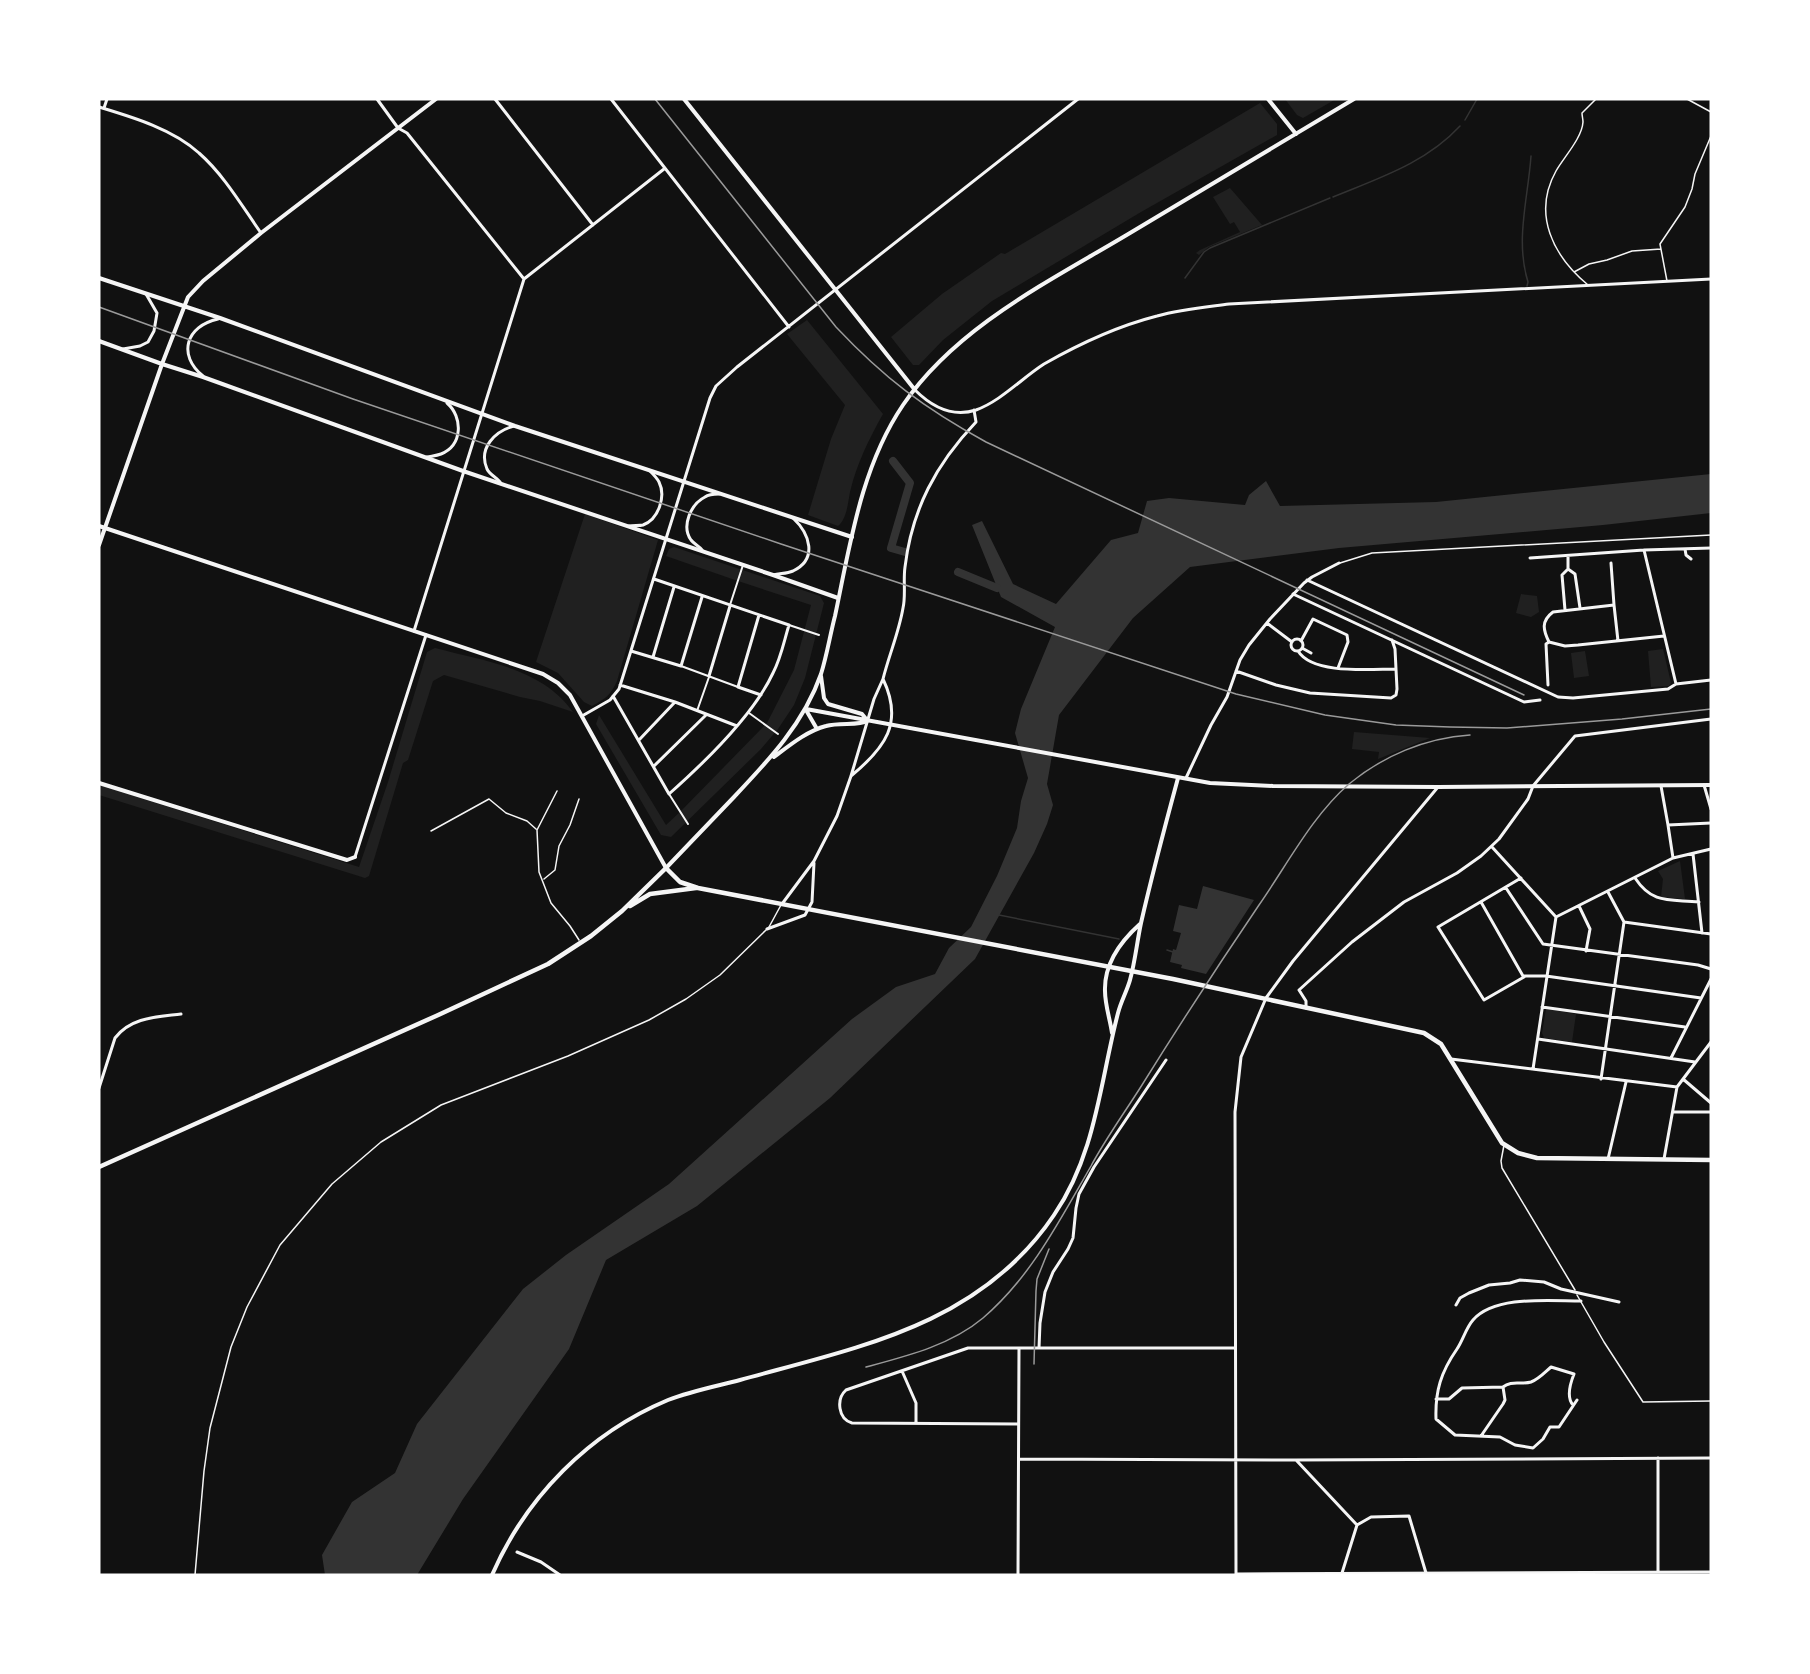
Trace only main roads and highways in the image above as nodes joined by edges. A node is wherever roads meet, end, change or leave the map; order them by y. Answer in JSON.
{"nodes":[{"id":1,"x":698,"y":888,"type":"junction"},
{"id":2,"x":622,"y":911,"type":"junction"},
{"id":3,"x":1711,"y":1160,"type":"edge"},
{"id":4,"x":99,"y":1167,"type":"edge"}],
"edges":[{"from":1,"to":2,"type":"main road"},
{"from":1,"to":2,"type":"main road"},
{"from":1,"to":3,"type":"main road"},
{"from":2,"to":4,"type":"main road"}]}
